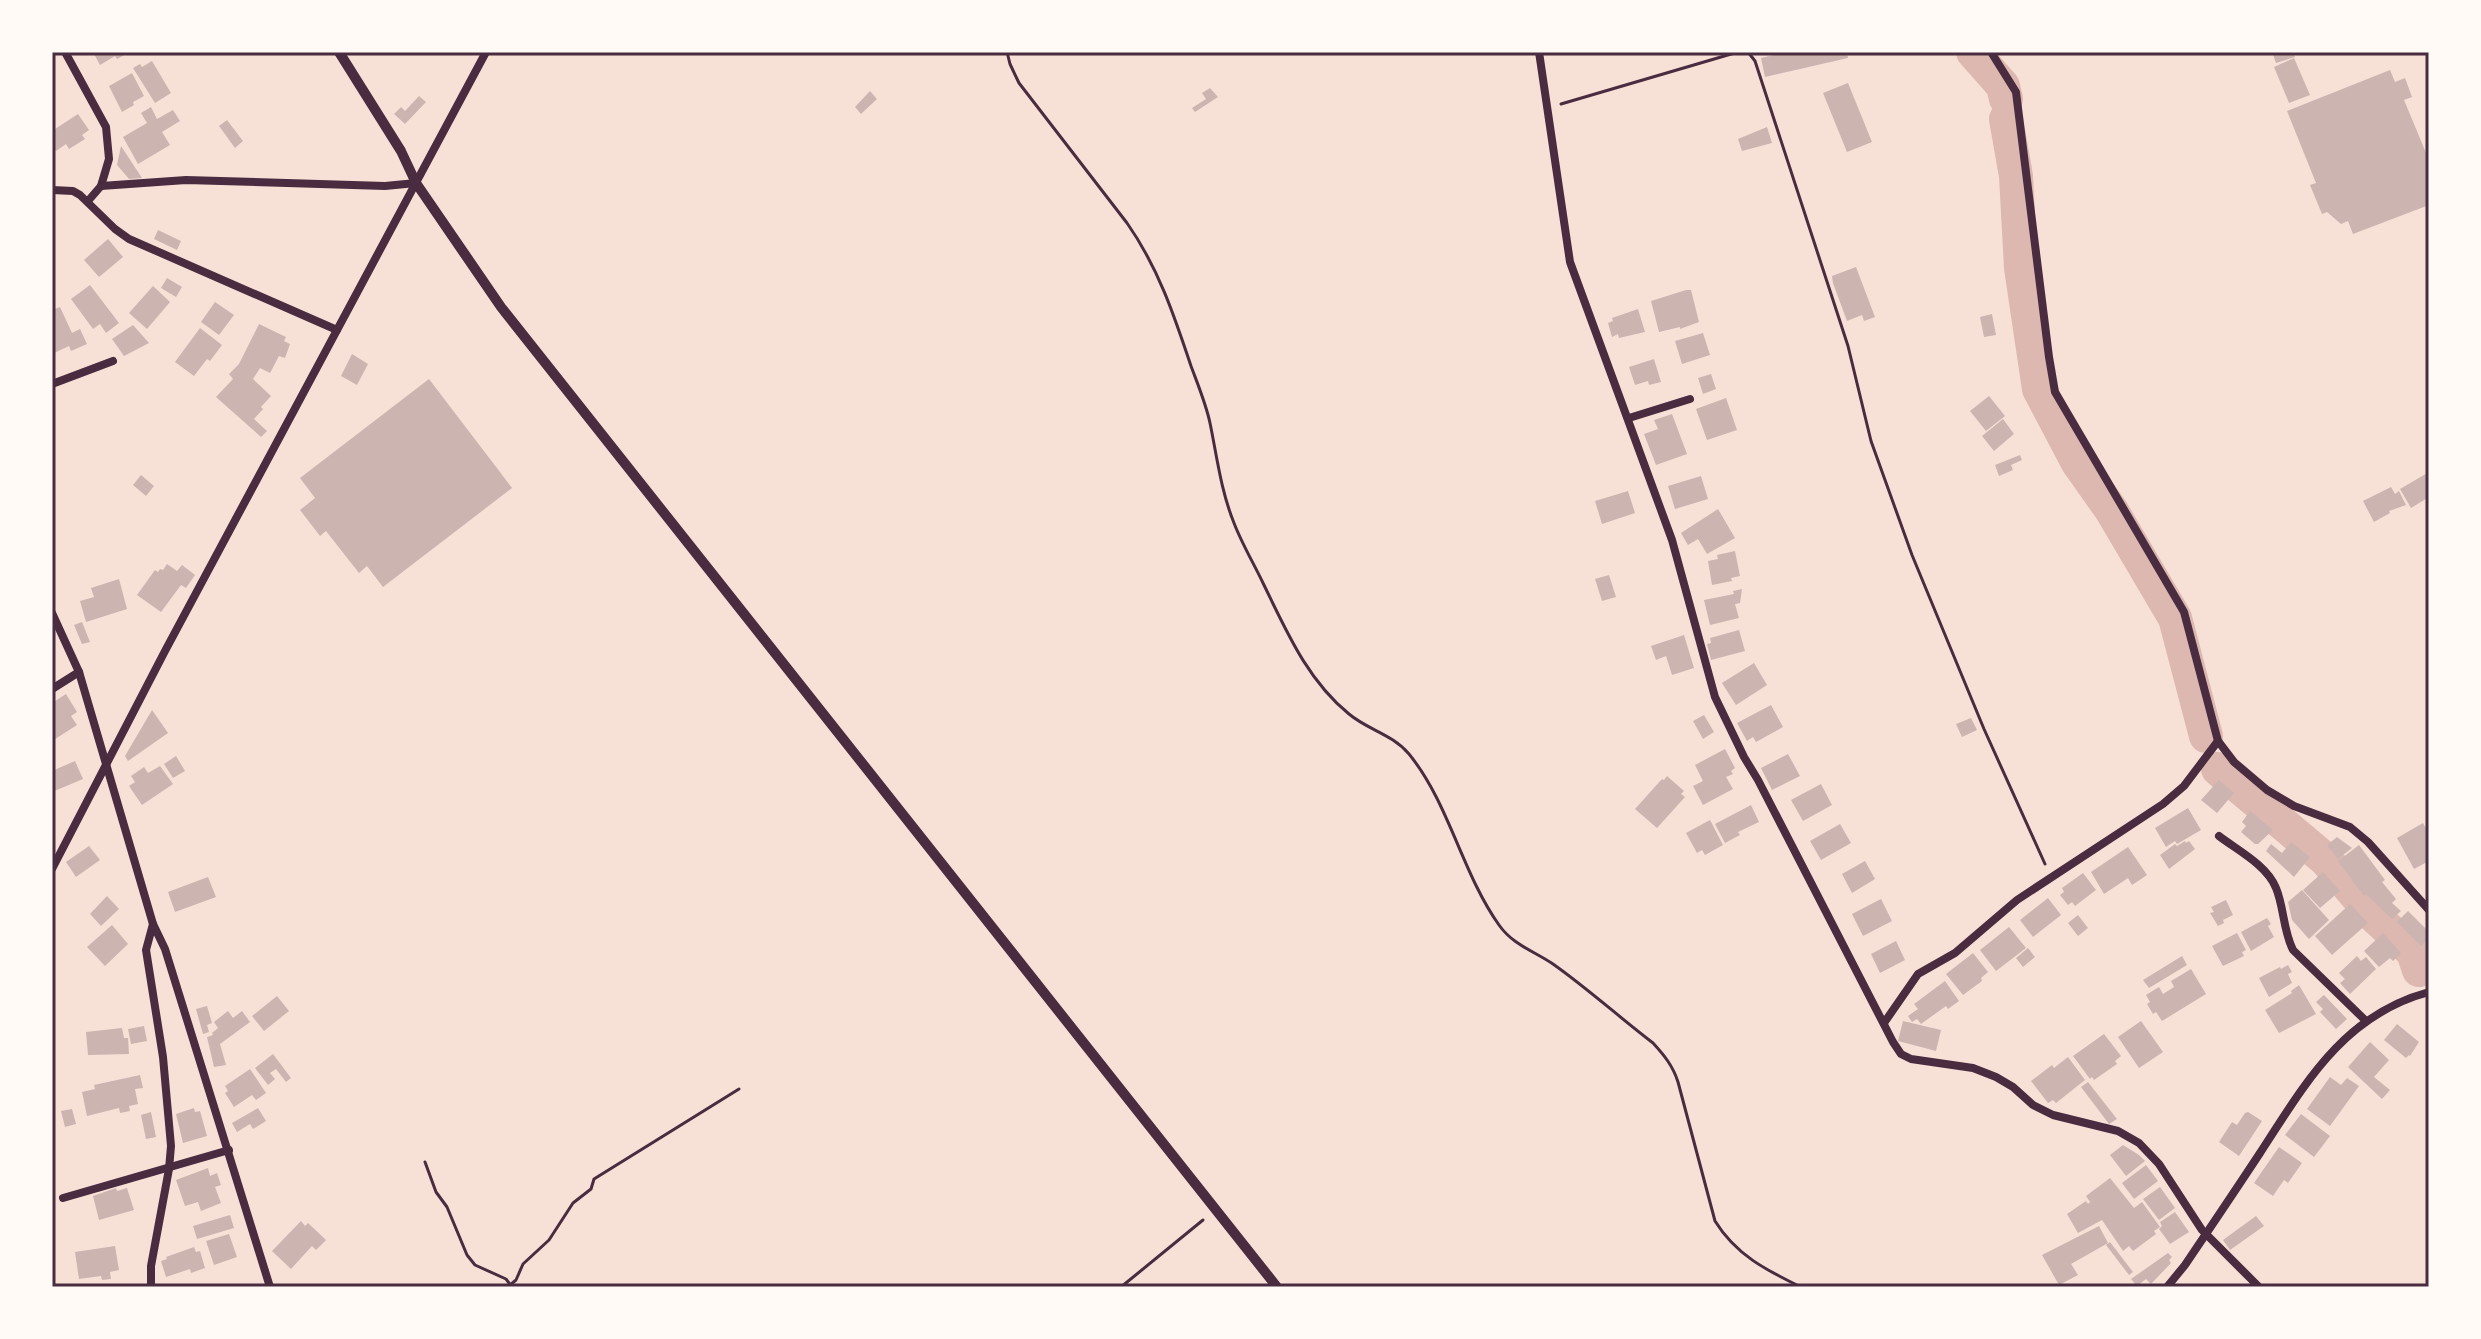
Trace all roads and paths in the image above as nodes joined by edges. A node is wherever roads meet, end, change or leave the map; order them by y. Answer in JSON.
{"nodes":[{"id":1,"x":65,"y":52,"type":"edge"},
{"id":2,"x":339,"y":52,"type":"edge"},
{"id":3,"x":486,"y":52,"type":"edge"},
{"id":4,"x":1007,"y":52,"type":"edge"},
{"id":5,"x":1539,"y":52,"type":"edge"},
{"id":6,"x":1738,"y":52,"type":"edge"},
{"id":7,"x":1748,"y":52,"type":"edge"},
{"id":8,"x":1991,"y":52,"type":"edge"},
{"id":9,"x":1547,"y":108,"type":"junction"},
{"id":10,"x":416,"y":183,"type":"junction"},
{"id":11,"x":101,"y":186,"type":"junction"},
{"id":12,"x":52,"y":190,"type":"edge"},
{"id":13,"x":88,"y":201,"type":"junction"},
{"id":14,"x":337,"y":330,"type":"junction"},
{"id":15,"x":113,"y":361,"type":"dead end"},
{"id":16,"x":52,"y":384,"type":"edge"},
{"id":17,"x":1690,"y":399,"type":"dead end"},
{"id":18,"x":1629,"y":418,"type":"junction"},
{"id":19,"x":52,"y":613,"type":"edge"},
{"id":20,"x":79,"y":672,"type":"junction"},
{"id":21,"x":52,"y":689,"type":"edge"},
{"id":22,"x":2218,"y":741,"type":"junction"},
{"id":23,"x":106,"y":768,"type":"junction"},
{"id":24,"x":2219,"y":836,"type":"dead end"},
{"id":25,"x":52,"y":869,"type":"edge"},
{"id":26,"x":2052,"y":878,"type":"junction"},
{"id":27,"x":2429,"y":910,"type":"edge"},
{"id":28,"x":153,"y":924,"type":"junction"},
{"id":29,"x":2429,"y":992,"type":"edge"},
{"id":30,"x":2366,"y":1021,"type":"junction"},
{"id":31,"x":1884,"y":1023,"type":"junction"},
{"id":32,"x":739,"y":1089,"type":"dead end"},
{"id":33,"x":229,"y":1150,"type":"junction"},
{"id":34,"x":425,"y":1162,"type":"dead end"},
{"id":35,"x":169,"y":1169,"type":"junction"},
{"id":36,"x":63,"y":1198,"type":"dead end"},
{"id":37,"x":1216,"y":1210,"type":"junction"},
{"id":38,"x":2206,"y":1234,"type":"junction"},
{"id":39,"x":511,"y":1286,"type":"edge"},
{"id":40,"x":151,"y":1287,"type":"edge"},
{"id":41,"x":270,"y":1287,"type":"edge"},
{"id":42,"x":1121,"y":1287,"type":"edge"},
{"id":43,"x":1277,"y":1287,"type":"edge"},
{"id":44,"x":1801,"y":1287,"type":"edge"},
{"id":45,"x":2167,"y":1287,"type":"edge"},
{"id":46,"x":2259,"y":1287,"type":"edge"}],
"edges":[{"from":1,"to":11,"type":"street"},
{"from":2,"to":10,"type":"street"},
{"from":3,"to":10,"type":"street"},
{"from":4,"to":44,"type":"path"},
{"from":5,"to":9,"type":"street"},
{"from":6,"to":9,"type":"path"},
{"from":7,"to":26,"type":"path"},
{"from":8,"to":22,"type":"street"},
{"from":9,"to":18,"type":"street"},
{"from":10,"to":11,"type":"street"},
{"from":10,"to":14,"type":"street"},
{"from":10,"to":37,"type":"street"},
{"from":11,"to":13,"type":"street"},
{"from":12,"to":13,"type":"street"},
{"from":13,"to":14,"type":"street"},
{"from":14,"to":23,"type":"street"},
{"from":15,"to":16,"type":"street"},
{"from":17,"to":18,"type":"street"},
{"from":18,"to":31,"type":"street"},
{"from":19,"to":20,"type":"street"},
{"from":20,"to":21,"type":"street"},
{"from":20,"to":23,"type":"street"},
{"from":22,"to":26,"type":"street"},
{"from":22,"to":27,"type":"street"},
{"from":23,"to":25,"type":"street"},
{"from":23,"to":28,"type":"street"},
{"from":24,"to":30,"type":"street"},
{"from":26,"to":31,"type":"street"},
{"from":28,"to":33,"type":"street"},
{"from":28,"to":35,"type":"street"},
{"from":29,"to":30,"type":"street"},
{"from":30,"to":38,"type":"street"},
{"from":31,"to":38,"type":"street"},
{"from":32,"to":39,"type":"path"},
{"from":33,"to":35,"type":"street"},
{"from":33,"to":41,"type":"street"},
{"from":34,"to":39,"type":"path"},
{"from":35,"to":36,"type":"street"},
{"from":35,"to":40,"type":"street"},
{"from":37,"to":42,"type":"path"},
{"from":37,"to":43,"type":"street"},
{"from":38,"to":45,"type":"street"},
{"from":38,"to":46,"type":"street"}]}
